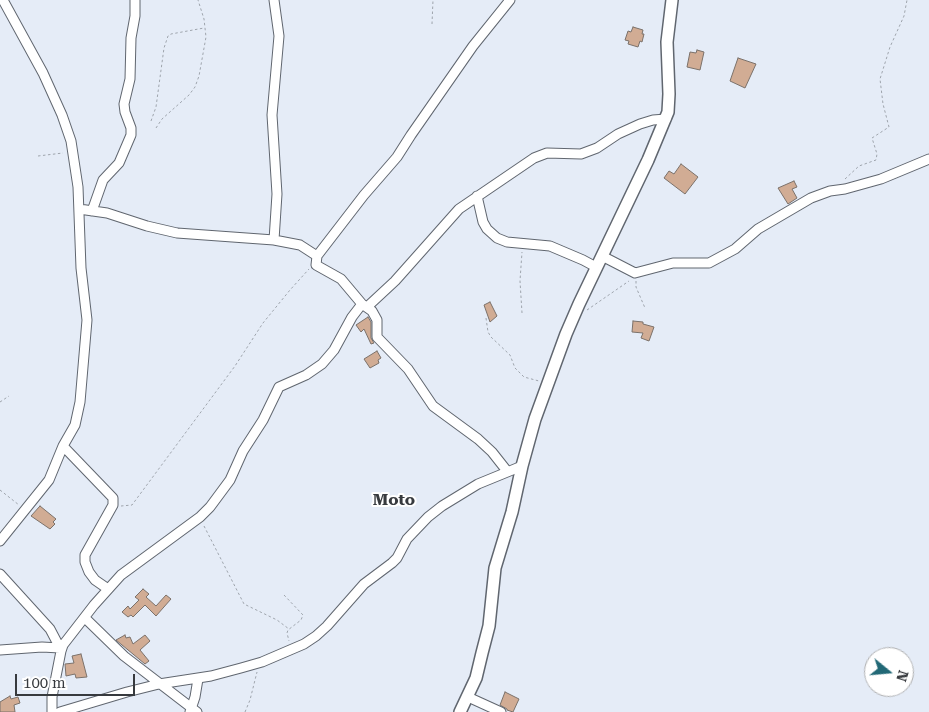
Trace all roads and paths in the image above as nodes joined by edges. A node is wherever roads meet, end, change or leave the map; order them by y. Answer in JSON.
{"nodes":[{"id":1,"x":3,"y":0,"type":"edge"},
{"id":2,"x":135,"y":0,"type":"edge"},
{"id":3,"x":198,"y":0,"type":"edge"},
{"id":4,"x":274,"y":0,"type":"edge"},
{"id":5,"x":433,"y":0,"type":"edge"},
{"id":6,"x":510,"y":0,"type":"edge"},
{"id":7,"x":672,"y":0,"type":"edge"},
{"id":8,"x":907,"y":0,"type":"edge"},
{"id":9,"x":432,"y":24,"type":"dead end"},
{"id":10,"x":205,"y":28,"type":"junction"},
{"id":11,"x":666,"y":119,"type":"junction"},
{"id":12,"x":151,"y":121,"type":"dead end"},
{"id":13,"x":156,"y":128,"type":"dead end"},
{"id":14,"x":74,"y":151,"type":"junction"},
{"id":15,"x":38,"y":156,"type":"dead end"},
{"id":16,"x":929,"y":159,"type":"edge"},
{"id":17,"x":836,"y":190,"type":"junction"},
{"id":18,"x":477,"y":196,"type":"junction"},
{"id":19,"x":79,"y":209,"type":"junction"},
{"id":20,"x":92,"y":211,"type":"junction"},
{"id":21,"x":274,"y":240,"type":"junction"},
{"id":22,"x":523,"y":244,"type":"junction"},
{"id":23,"x":602,"y":256,"type":"junction"},
{"id":24,"x":316,"y":260,"type":"junction"},
{"id":25,"x":596,"y":267,"type":"junction"},
{"id":26,"x":636,"y":275,"type":"junction"},
{"id":27,"x":365,"y":306,"type":"junction"},
{"id":28,"x":645,"y":308,"type":"dead end"},
{"id":29,"x":584,"y":312,"type":"dead end"},
{"id":30,"x":522,"y":313,"type":"dead end"},
{"id":31,"x":486,"y":318,"type":"dead end"},
{"id":32,"x":549,"y":381,"type":"junction"},
{"id":33,"x":9,"y":396,"type":"dead end"},
{"id":34,"x":0,"y":402,"type":"edge"},
{"id":35,"x":63,"y":446,"type":"junction"},
{"id":36,"x":522,"y":466,"type":"junction"},
{"id":37,"x":507,"y":471,"type":"junction"},
{"id":38,"x":0,"y":490,"type":"edge"},
{"id":39,"x":113,"y":505,"type":"junction"},
{"id":40,"x":25,"y":510,"type":"junction"},
{"id":41,"x":200,"y":517,"type":"junction"},
{"id":42,"x":0,"y":540,"type":"edge"},
{"id":43,"x":0,"y":574,"type":"edge"},
{"id":44,"x":108,"y":589,"type":"junction"},
{"id":45,"x":284,"y":595,"type":"dead end"},
{"id":46,"x":85,"y":618,"type":"junction"},
{"id":47,"x":289,"y":629,"type":"junction"},
{"id":48,"x":61,"y":649,"type":"junction"},
{"id":49,"x":0,"y":650,"type":"edge"},
{"id":50,"x":290,"y":651,"type":"junction"},
{"id":51,"x":262,"y":662,"type":"junction"},
{"id":52,"x":198,"y":678,"type":"junction"},
{"id":53,"x":159,"y":684,"type":"junction"},
{"id":54,"x":468,"y":697,"type":"junction"},
{"id":55,"x":83,"y":709,"type":"edge"},
{"id":56,"x":193,"y":711,"type":"edge"},
{"id":57,"x":52,"y":712,"type":"edge"},
{"id":58,"x":60,"y":712,"type":"edge"},
{"id":59,"x":245,"y":712,"type":"edge"},
{"id":60,"x":460,"y":712,"type":"edge"},
{"id":61,"x":501,"y":712,"type":"edge"}],
"edges":[{"from":1,"to":14,"type":"street"},
{"from":2,"to":20,"type":"street"},
{"from":3,"to":10,"type":"path"},
{"from":4,"to":21,"type":"street"},
{"from":5,"to":9,"type":"path"},
{"from":6,"to":24,"type":"street"},
{"from":7,"to":11,"type":"street"},
{"from":8,"to":17,"type":"path"},
{"from":10,"to":12,"type":"path"},
{"from":10,"to":13,"type":"path"},
{"from":11,"to":18,"type":"street"},
{"from":11,"to":23,"type":"street"},
{"from":14,"to":15,"type":"path"},
{"from":14,"to":19,"type":"street"},
{"from":16,"to":17,"type":"street"},
{"from":17,"to":26,"type":"street"},
{"from":18,"to":22,"type":"street"},
{"from":18,"to":27,"type":"street"},
{"from":19,"to":20,"type":"street"},
{"from":19,"to":35,"type":"street"},
{"from":20,"to":21,"type":"street"},
{"from":21,"to":24,"type":"street"},
{"from":22,"to":25,"type":"street"},
{"from":22,"to":30,"type":"path"},
{"from":23,"to":25,"type":"street"},
{"from":23,"to":26,"type":"street"},
{"from":24,"to":27,"type":"street"},
{"from":24,"to":39,"type":"path"},
{"from":25,"to":32,"type":"street"},
{"from":26,"to":28,"type":"path"},
{"from":26,"to":29,"type":"path"},
{"from":27,"to":37,"type":"street"},
{"from":27,"to":41,"type":"street"},
{"from":31,"to":32,"type":"path"},
{"from":32,"to":36,"type":"street"},
{"from":33,"to":34,"type":"path"},
{"from":35,"to":39,"type":"street"},
{"from":35,"to":40,"type":"street"},
{"from":36,"to":37,"type":"street"},
{"from":36,"to":54,"type":"street"},
{"from":37,"to":50,"type":"street"},
{"from":38,"to":40,"type":"path"},
{"from":39,"to":44,"type":"street"},
{"from":40,"to":42,"type":"street"},
{"from":41,"to":44,"type":"street"},
{"from":41,"to":47,"type":"path"},
{"from":43,"to":48,"type":"street"},
{"from":44,"to":46,"type":"street"},
{"from":45,"to":47,"type":"path"},
{"from":46,"to":48,"type":"street"},
{"from":46,"to":53,"type":"street"},
{"from":47,"to":50,"type":"path"},
{"from":48,"to":49,"type":"street"},
{"from":48,"to":57,"type":"street"},
{"from":50,"to":51,"type":"street"},
{"from":51,"to":52,"type":"street"},
{"from":51,"to":59,"type":"path"},
{"from":52,"to":53,"type":"street"},
{"from":52,"to":56,"type":"street"},
{"from":53,"to":55,"type":"street"},
{"from":53,"to":56,"type":"street"},
{"from":54,"to":60,"type":"street"},
{"from":54,"to":61,"type":"street"},
{"from":55,"to":58,"type":"street"}]}
